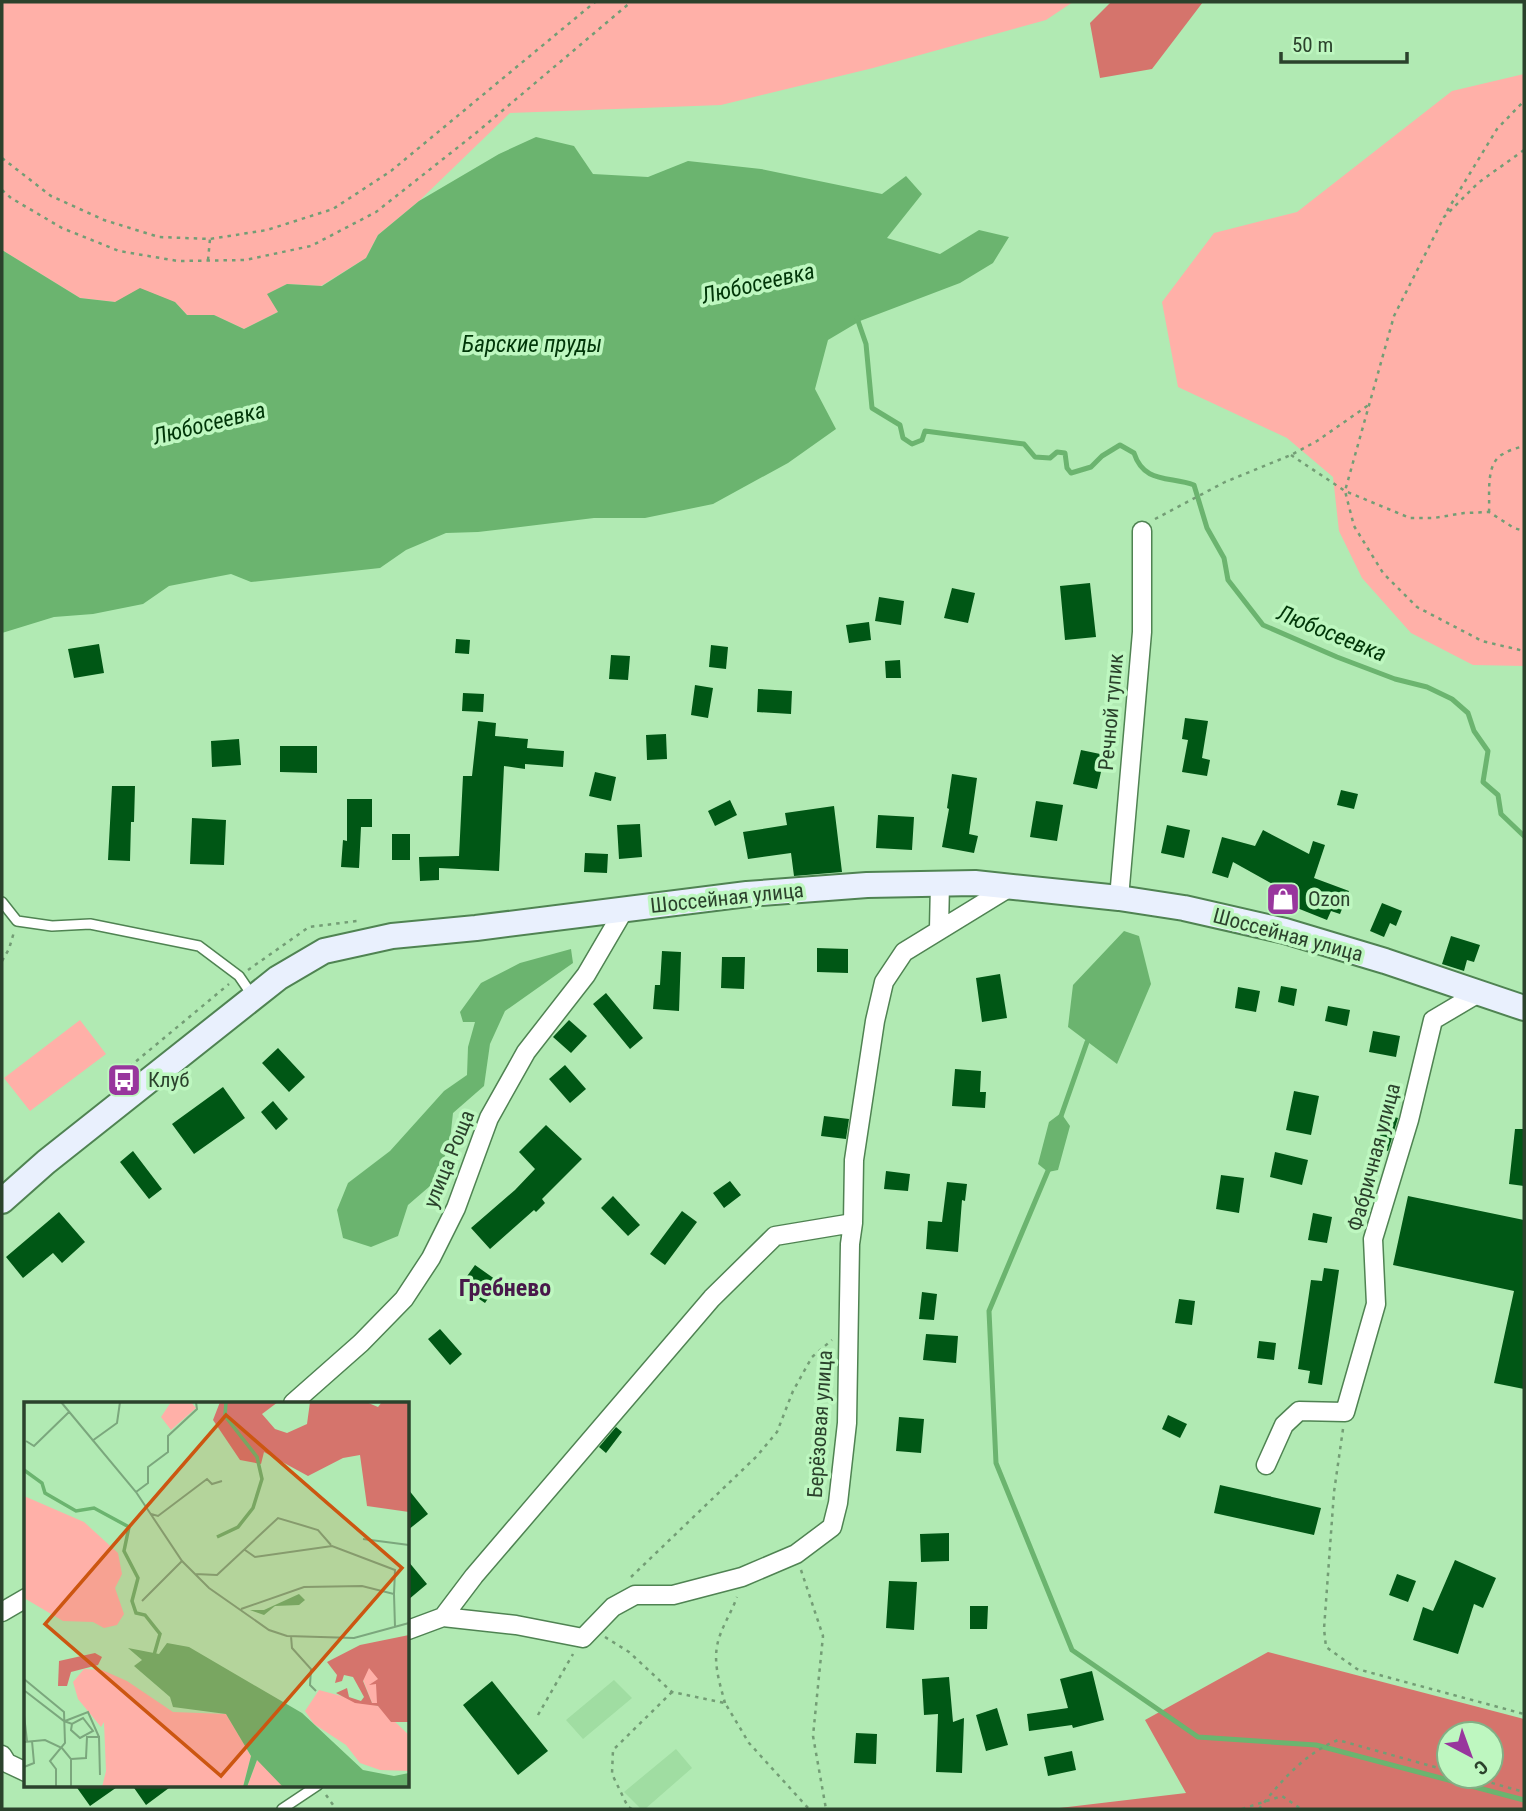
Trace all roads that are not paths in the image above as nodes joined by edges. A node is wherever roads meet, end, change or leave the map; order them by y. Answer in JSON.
{"nodes":[{"id":1,"x":1148,"y":525,"type":"road end"},
{"id":2,"x":940,"y":883,"type":"junction"},
{"id":3,"x":1010,"y":887,"type":"junction"},
{"id":4,"x":1119,"y":898,"type":"junction"},
{"id":5,"x":2,"y":902,"type":"edge"},
{"id":6,"x":624,"y":910,"type":"junction"},
{"id":7,"x":939,"y":929,"type":"junction"},
{"id":8,"x":1477,"y":993,"type":"junction"},
{"id":9,"x":253,"y":997,"type":"junction"},
{"id":10,"x":1524,"y":1009,"type":"edge"},
{"id":11,"x":2,"y":1200,"type":"edge"},
{"id":12,"x":853,"y":1223,"type":"junction"},
{"id":13,"x":294,"y":1402,"type":"edge"},
{"id":14,"x":1266,"y":1465,"type":"dead end"},
{"id":15,"x":24,"y":1599,"type":"edge"},
{"id":16,"x":2,"y":1612,"type":"edge"},
{"id":17,"x":443,"y":1617,"type":"junction"},
{"id":18,"x":410,"y":1629,"type":"edge"},
{"id":19,"x":2,"y":1755,"type":"edge"},
{"id":20,"x":24,"y":1771,"type":"edge"},
{"id":21,"x":316,"y":1786,"type":"edge"},
{"id":22,"x":282,"y":1809,"type":"edge"}],
"edges":[{"from":1,"to":4,"type":"street","name":"Речной тупик"},
{"from":2,"to":3,"type":"street","name":"Шоссейная улица"},
{"from":2,"to":6,"type":"street","name":"Шоссейная улица"},
{"from":2,"to":7,"type":"street"},
{"from":3,"to":4,"type":"street","name":"Шоссейная улица"},
{"from":3,"to":7,"type":"street","name":"Берёзовая улица"},
{"from":4,"to":8,"type":"street","name":"Шоссейная улица"},
{"from":5,"to":9,"type":"lane"},
{"from":6,"to":9,"type":"street","name":"Шоссейная улица"},
{"from":6,"to":13,"type":"street","name":"улица Роща"},
{"from":7,"to":12,"type":"street","name":"Берёзовая улица"},
{"from":8,"to":10,"type":"street","name":"Шоссейная улица"},
{"from":8,"to":14,"type":"street","name":"Фабричная улица"},
{"from":9,"to":11,"type":"street","name":"Шоссейная улица"},
{"from":12,"to":17,"type":"street"},
{"from":12,"to":17,"type":"street","name":"Берёзовая улица"},
{"from":15,"to":16,"type":"street"},
{"from":17,"to":18,"type":"street"},
{"from":19,"to":20,"type":"street"},
{"from":21,"to":22,"type":"lane"}]}
